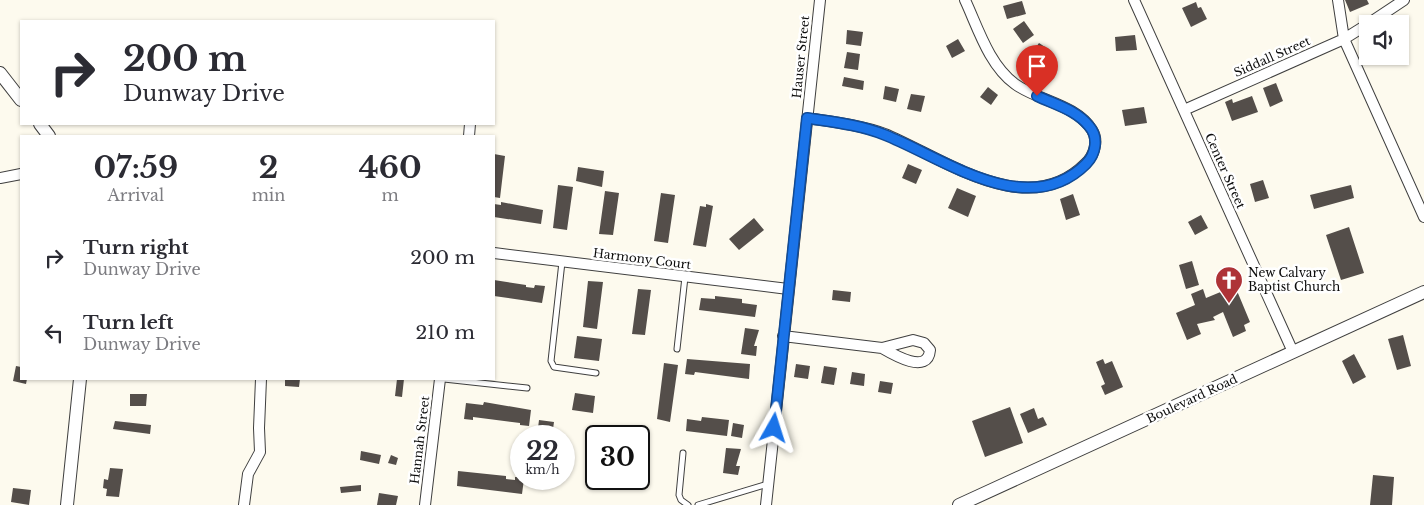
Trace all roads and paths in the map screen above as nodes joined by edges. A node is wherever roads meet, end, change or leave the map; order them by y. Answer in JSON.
{"nodes":[{"id":1,"x":820,"y":0,"type":"edge"},
{"id":2,"x":965,"y":0,"type":"edge"},
{"id":3,"x":1134,"y":0,"type":"edge"},
{"id":4,"x":1338,"y":0,"type":"edge"},
{"id":5,"x":1404,"y":0,"type":"edge"},
{"id":6,"x":1382,"y":15,"type":"edge"},
{"id":7,"x":1359,"y":30,"type":"edge"},
{"id":8,"x":1344,"y":39,"type":"junction"},
{"id":9,"x":0,"y":73,"type":"edge"},
{"id":10,"x":20,"y":99,"type":"edge"},
{"id":11,"x":1184,"y":110,"type":"junction"},
{"id":12,"x":807,"y":118,"type":"junction"},
{"id":13,"x":20,"y":174,"type":"edge"},
{"id":14,"x":0,"y":178,"type":"edge"},
{"id":15,"x":1424,"y":216,"type":"edge"},
{"id":16,"x":495,"y":253,"type":"edge"},
{"id":17,"x":562,"y":262,"type":"junction"},
{"id":18,"x":685,"y":277,"type":"junction"},
{"id":19,"x":788,"y":290,"type":"junction"},
{"id":20,"x":1424,"y":292,"type":"edge"},
{"id":21,"x":783,"y":336,"type":"junction"},
{"id":22,"x":882,"y":348,"type":"dead end"},
{"id":23,"x":677,"y":349,"type":"dead end"},
{"id":24,"x":1293,"y":352,"type":"junction"},
{"id":25,"x":596,"y":373,"type":"dead end"},
{"id":26,"x":80,"y":380,"type":"edge"},
{"id":27,"x":262,"y":380,"type":"edge"},
{"id":28,"x":440,"y":380,"type":"edge"},
{"id":29,"x":453,"y":380,"type":"edge"},
{"id":30,"x":527,"y":388,"type":"dead end"},
{"id":31,"x":683,"y":453,"type":"dead end"},
{"id":32,"x":768,"y":484,"type":"junction"},
{"id":33,"x":977,"y":501,"type":"edge"},
{"id":34,"x":67,"y":505,"type":"edge"},
{"id":35,"x":244,"y":505,"type":"edge"},
{"id":36,"x":425,"y":505,"type":"edge"},
{"id":37,"x":688,"y":505,"type":"edge"},
{"id":38,"x":698,"y":505,"type":"edge"},
{"id":39,"x":766,"y":505,"type":"edge"},
{"id":40,"x":959,"y":505,"type":"edge"}],
"edges":[{"from":1,"to":12,"type":"street","name":"Hauser Street"},
{"from":2,"to":12,"type":"street"},
{"from":3,"to":11,"type":"street","name":"Center Street"},
{"from":4,"to":8,"type":"street"},
{"from":5,"to":6,"type":"street","name":"Siddall Street"},
{"from":7,"to":8,"type":"street","name":"Siddall Street"},
{"from":8,"to":11,"type":"street","name":"Siddall Street"},
{"from":8,"to":15,"type":"street"},
{"from":9,"to":10,"type":"street"},
{"from":11,"to":24,"type":"street","name":"Center Street"},
{"from":12,"to":19,"type":"street","name":"Hauser Street"},
{"from":13,"to":14,"type":"street"},
{"from":16,"to":17,"type":"street","name":"Harmony Court"},
{"from":17,"to":18,"type":"street","name":"Harmony Court"},
{"from":17,"to":25,"type":"lane"},
{"from":18,"to":19,"type":"street","name":"Harmony Court"},
{"from":18,"to":23,"type":"lane"},
{"from":19,"to":21,"type":"street","name":"Hauser Street"},
{"from":20,"to":24,"type":"street","name":"Boulevard Road"},
{"from":21,"to":22,"type":"street"},
{"from":21,"to":32,"type":"street","name":"Hauser Street"},
{"from":24,"to":33,"type":"street","name":"Boulevard Road"},
{"from":26,"to":34,"type":"street"},
{"from":27,"to":35,"type":"street"},
{"from":28,"to":36,"type":"street","name":"Hannah Street"},
{"from":29,"to":30,"type":"lane"},
{"from":31,"to":37,"type":"lane"},
{"from":32,"to":38,"type":"lane"},
{"from":32,"to":39,"type":"street","name":"Hauser Street"},
{"from":33,"to":40,"type":"street","name":"Boulevard Road"}]}
